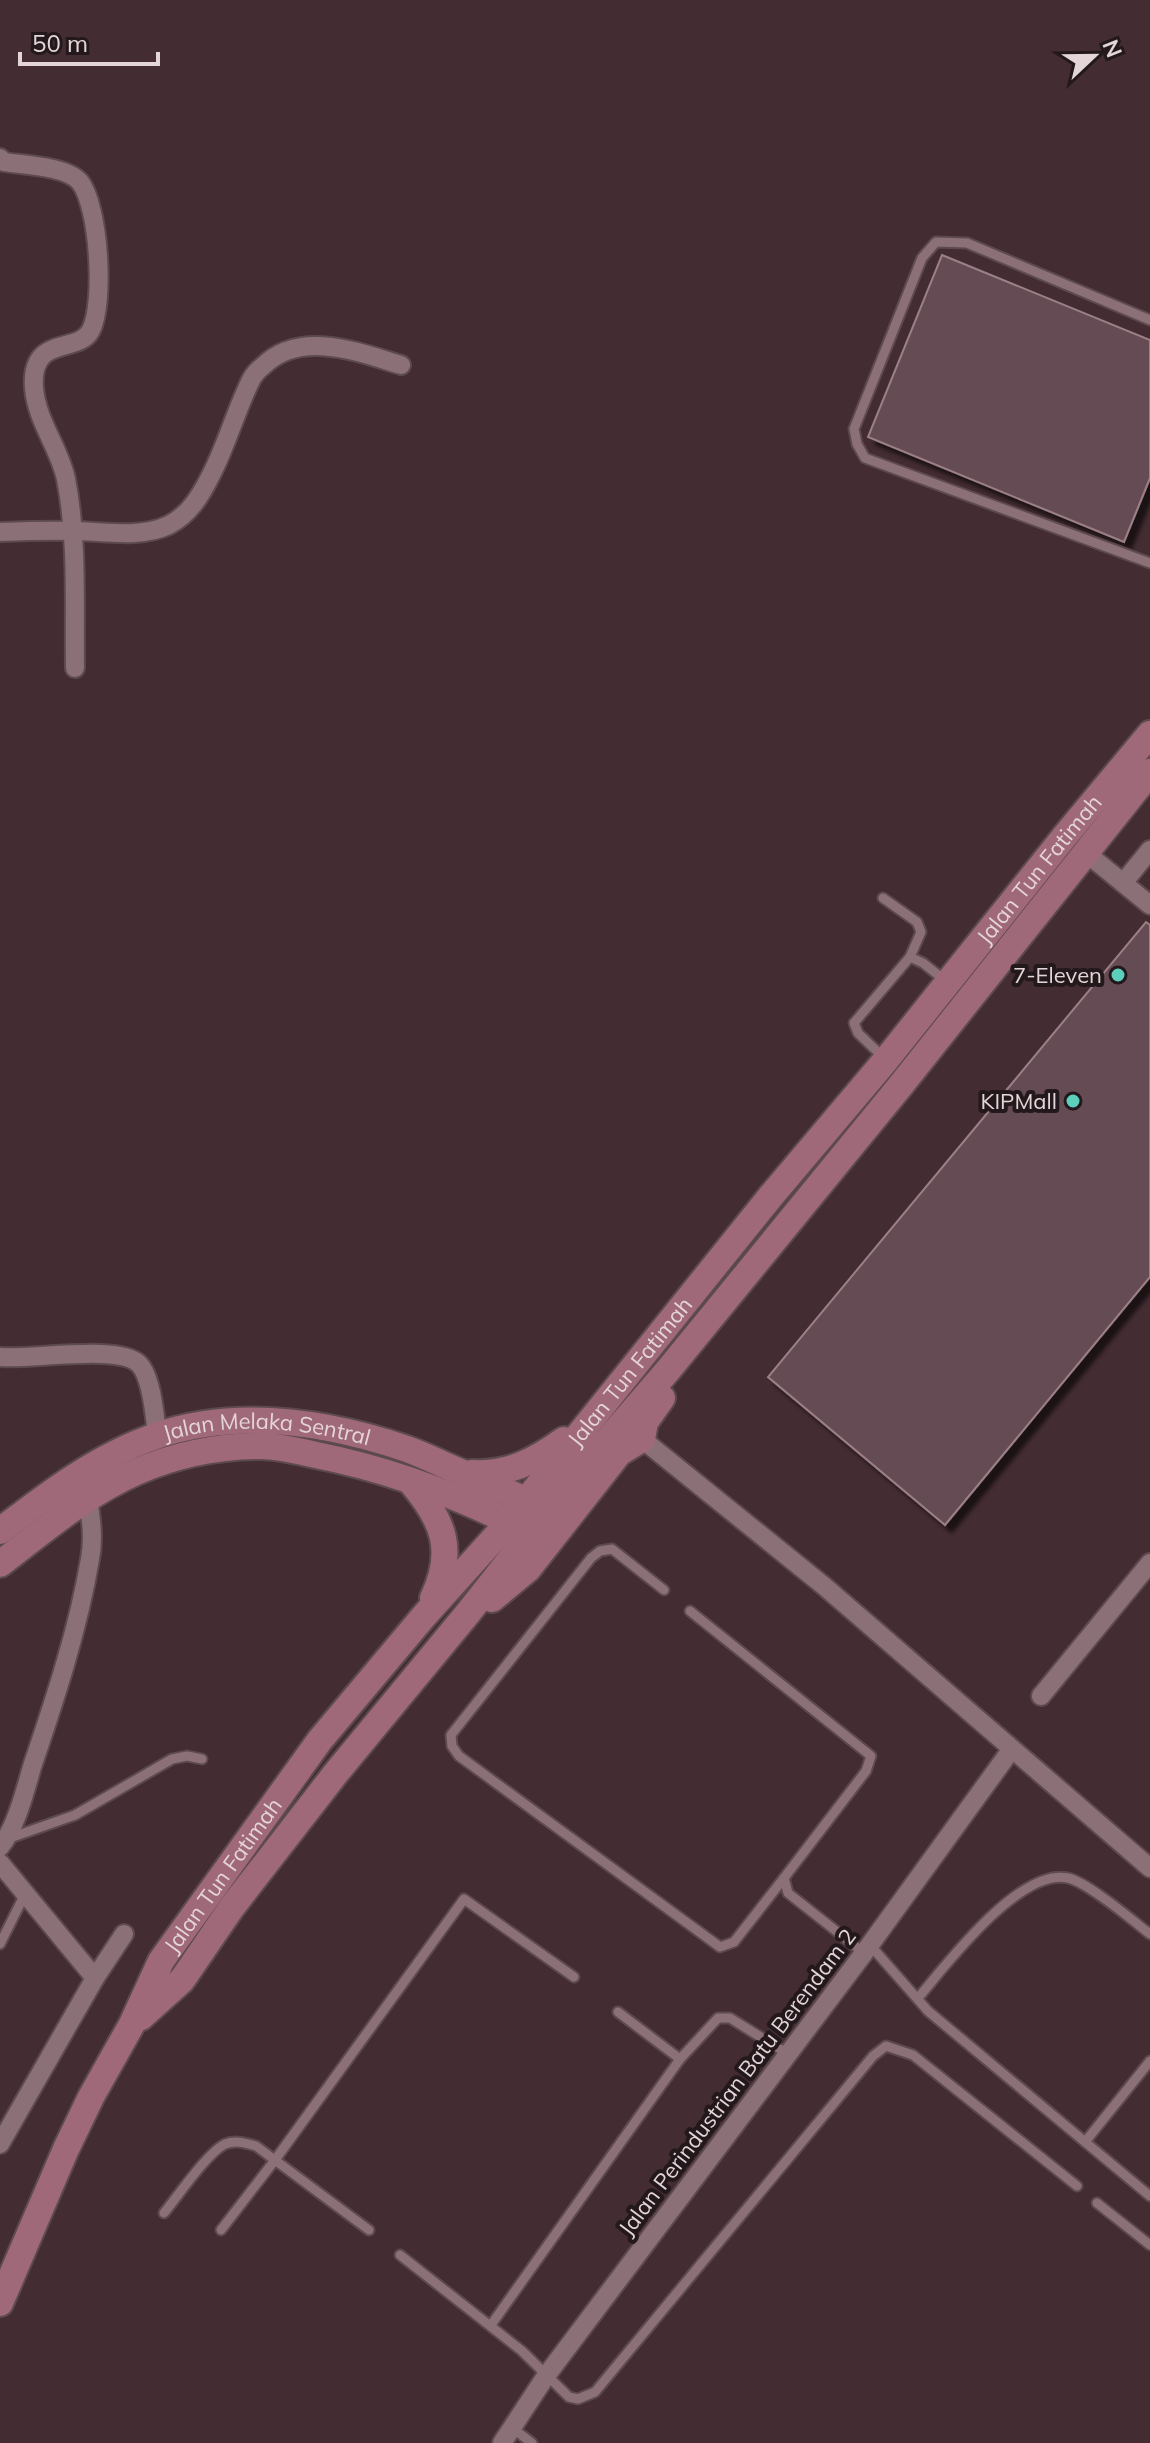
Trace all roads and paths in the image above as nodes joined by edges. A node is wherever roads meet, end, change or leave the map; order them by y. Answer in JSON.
{"nodes":[{"id":1,"x":0,"y":158,"type":"edge"},
{"id":2,"x":1150,"y":320,"type":"edge"},
{"id":3,"x":401,"y":365,"type":"dead end"},
{"id":4,"x":74,"y":531,"type":"junction"},
{"id":5,"x":0,"y":532,"type":"edge"},
{"id":6,"x":1150,"y":563,"type":"edge"},
{"id":7,"x":75,"y":668,"type":"dead end"},
{"id":8,"x":1150,"y":734,"type":"edge"},
{"id":9,"x":1150,"y":772,"type":"edge"},
{"id":10,"x":1085,"y":852,"type":"junction"},
{"id":11,"x":1147,"y":860,"type":"edge"},
{"id":12,"x":1123,"y":883,"type":"junction"},
{"id":13,"x":883,"y":898,"type":"dead end"},
{"id":14,"x":1150,"y":905,"type":"edge"},
{"id":15,"x":910,"y":957,"type":"junction"},
{"id":16,"x":947,"y":982,"type":"junction"},
{"id":17,"x":886,"y":1060,"type":"junction"},
{"id":18,"x":0,"y":1357,"type":"edge"},
{"id":19,"x":669,"y":1369,"type":"junction"},
{"id":20,"x":595,"y":1415,"type":"junction"},
{"id":21,"x":157,"y":1435,"type":"junction"},
{"id":22,"x":642,"y":1439,"type":"junction"},
{"id":23,"x":461,"y":1473,"type":"junction"},
{"id":24,"x":410,"y":1480,"type":"junction"},
{"id":25,"x":88,"y":1498,"type":"junction"},
{"id":26,"x":537,"y":1505,"type":"junction"},
{"id":27,"x":520,"y":1527,"type":"junction"},
{"id":28,"x":0,"y":1531,"type":"edge"},
{"id":29,"x":1150,"y":1563,"type":"edge"},
{"id":30,"x":0,"y":1564,"type":"edge"},
{"id":31,"x":664,"y":1590,"type":"dead end"},
{"id":32,"x":690,"y":1611,"type":"dead end"},
{"id":33,"x":468,"y":1613,"type":"junction"},
{"id":34,"x":424,"y":1616,"type":"junction"},
{"id":35,"x":1041,"y":1696,"type":"dead end"},
{"id":36,"x":1011,"y":1750,"type":"junction"},
{"id":37,"x":202,"y":1759,"type":"dead end"},
{"id":38,"x":3,"y":1843,"type":"edge"},
{"id":39,"x":0,"y":1863,"type":"edge"},
{"id":40,"x":1150,"y":1868,"type":"edge"},
{"id":41,"x":784,"y":1878,"type":"junction"},
{"id":42,"x":25,"y":1894,"type":"junction"},
{"id":43,"x":124,"y":1934,"type":"dead end"},
{"id":44,"x":1150,"y":1934,"type":"edge"},
{"id":45,"x":0,"y":1944,"type":"edge"},
{"id":46,"x":867,"y":1949,"type":"junction"},
{"id":47,"x":574,"y":1977,"type":"dead end"},
{"id":48,"x":95,"y":1978,"type":"junction"},
{"id":49,"x":918,"y":1998,"type":"junction"},
{"id":50,"x":618,"y":2012,"type":"dead end"},
{"id":51,"x":132,"y":2024,"type":"junction"},
{"id":52,"x":788,"y":2054,"type":"junction"},
{"id":53,"x":680,"y":2059,"type":"junction"},
{"id":54,"x":1150,"y":2061,"type":"edge"},
{"id":55,"x":1085,"y":2142,"type":"junction"},
{"id":56,"x":0,"y":2144,"type":"edge"},
{"id":57,"x":275,"y":2160,"type":"junction"},
{"id":58,"x":1077,"y":2186,"type":"dead end"},
{"id":59,"x":1150,"y":2196,"type":"edge"},
{"id":60,"x":1097,"y":2203,"type":"dead end"},
{"id":61,"x":164,"y":2213,"type":"dead end"},
{"id":62,"x":221,"y":2230,"type":"dead end"},
{"id":63,"x":369,"y":2230,"type":"dead end"},
{"id":64,"x":1150,"y":2245,"type":"edge"},
{"id":65,"x":400,"y":2255,"type":"dead end"},
{"id":66,"x":0,"y":2303,"type":"edge"},
{"id":67,"x":491,"y":2325,"type":"junction"},
{"id":68,"x":546,"y":2376,"type":"junction"},
{"id":69,"x":507,"y":2435,"type":"edge"},
{"id":70,"x":532,"y":2443,"type":"edge"}],
"edges":[{"from":1,"to":4,"type":"street"},
{"from":2,"to":6,"type":"lane"},
{"from":3,"to":4,"type":"street"},
{"from":4,"to":5,"type":"street"},
{"from":4,"to":7,"type":"street"},
{"from":8,"to":16,"type":"main road","name":"Jalan Tun Fatimah"},
{"from":9,"to":10,"type":"main road","name":"Jalan Tun Fatimah"},
{"from":10,"to":12,"type":"street"},
{"from":10,"to":19,"type":"main road","name":"Jalan Tun Fatimah"},
{"from":11,"to":12,"type":"street"},
{"from":12,"to":14,"type":"street"},
{"from":13,"to":15,"type":"lane"},
{"from":15,"to":16,"type":"lane"},
{"from":15,"to":17,"type":"lane"},
{"from":16,"to":17,"type":"main road","name":"Jalan Tun Fatimah"},
{"from":17,"to":20,"type":"main road","name":"Jalan Tun Fatimah"},
{"from":18,"to":21,"type":"street"},
{"from":19,"to":22,"type":"main road"},
{"from":19,"to":26,"type":"main road","name":"Jalan Tun Fatimah"},
{"from":20,"to":23,"type":"main road"},
{"from":20,"to":26,"type":"main road","name":"Jalan Tun Fatimah"},
{"from":21,"to":23,"type":"main road","name":"Jalan Melaka Sentral"},
{"from":21,"to":28,"type":"main road","name":"Jalan Melaka Sentral"},
{"from":22,"to":33,"type":"main road"},
{"from":22,"to":36,"type":"street"},
{"from":23,"to":26,"type":"main road","name":"Jalan Melaka Sentral"},
{"from":24,"to":25,"type":"main road","name":"Jalan Melaka Sentral"},
{"from":24,"to":27,"type":"main road","name":"Jalan Melaka Sentral"},
{"from":24,"to":34,"type":"main road"},
{"from":25,"to":30,"type":"main road","name":"Jalan Melaka Sentral"},
{"from":25,"to":38,"type":"street"},
{"from":26,"to":27,"type":"main road","name":"Jalan Tun Fatimah"},
{"from":27,"to":33,"type":"main road","name":"Jalan Tun Fatimah"},
{"from":27,"to":34,"type":"main road","name":"Jalan Tun Fatimah"},
{"from":29,"to":35,"type":"street"},
{"from":31,"to":41,"type":"lane"},
{"from":32,"to":41,"type":"lane"},
{"from":33,"to":51,"type":"main road","name":"Jalan Tun Fatimah"},
{"from":34,"to":51,"type":"main road","name":"Jalan Tun Fatimah"},
{"from":36,"to":40,"type":"street"},
{"from":36,"to":46,"type":"street","name":"Jalan Perindustrian Batu Berendam 2"},
{"from":37,"to":38,"type":"lane"},
{"from":39,"to":42,"type":"street"},
{"from":41,"to":46,"type":"lane"},
{"from":42,"to":45,"type":"lane"},
{"from":42,"to":48,"type":"street"},
{"from":43,"to":48,"type":"street"},
{"from":44,"to":49,"type":"lane"},
{"from":46,"to":49,"type":"lane"},
{"from":46,"to":52,"type":"street","name":"Jalan Perindustrian Batu Berendam 2"},
{"from":47,"to":57,"type":"lane"},
{"from":48,"to":56,"type":"street"},
{"from":49,"to":55,"type":"lane"},
{"from":50,"to":53,"type":"lane"},
{"from":51,"to":66,"type":"main road","name":"Jalan Tun Fatimah"},
{"from":52,"to":53,"type":"lane"},
{"from":52,"to":68,"type":"street","name":"Jalan Perindustrian Batu Berendam 2"},
{"from":53,"to":67,"type":"lane"},
{"from":54,"to":55,"type":"lane"},
{"from":55,"to":59,"type":"lane"},
{"from":57,"to":61,"type":"lane"},
{"from":57,"to":62,"type":"lane"},
{"from":57,"to":63,"type":"lane"},
{"from":58,"to":68,"type":"lane"},
{"from":60,"to":64,"type":"lane"},
{"from":65,"to":67,"type":"lane"},
{"from":67,"to":68,"type":"lane"},
{"from":68,"to":69,"type":"street","name":"Jalan Perindustrian Batu Berendam 2"},
{"from":69,"to":70,"type":"lane"}]}
